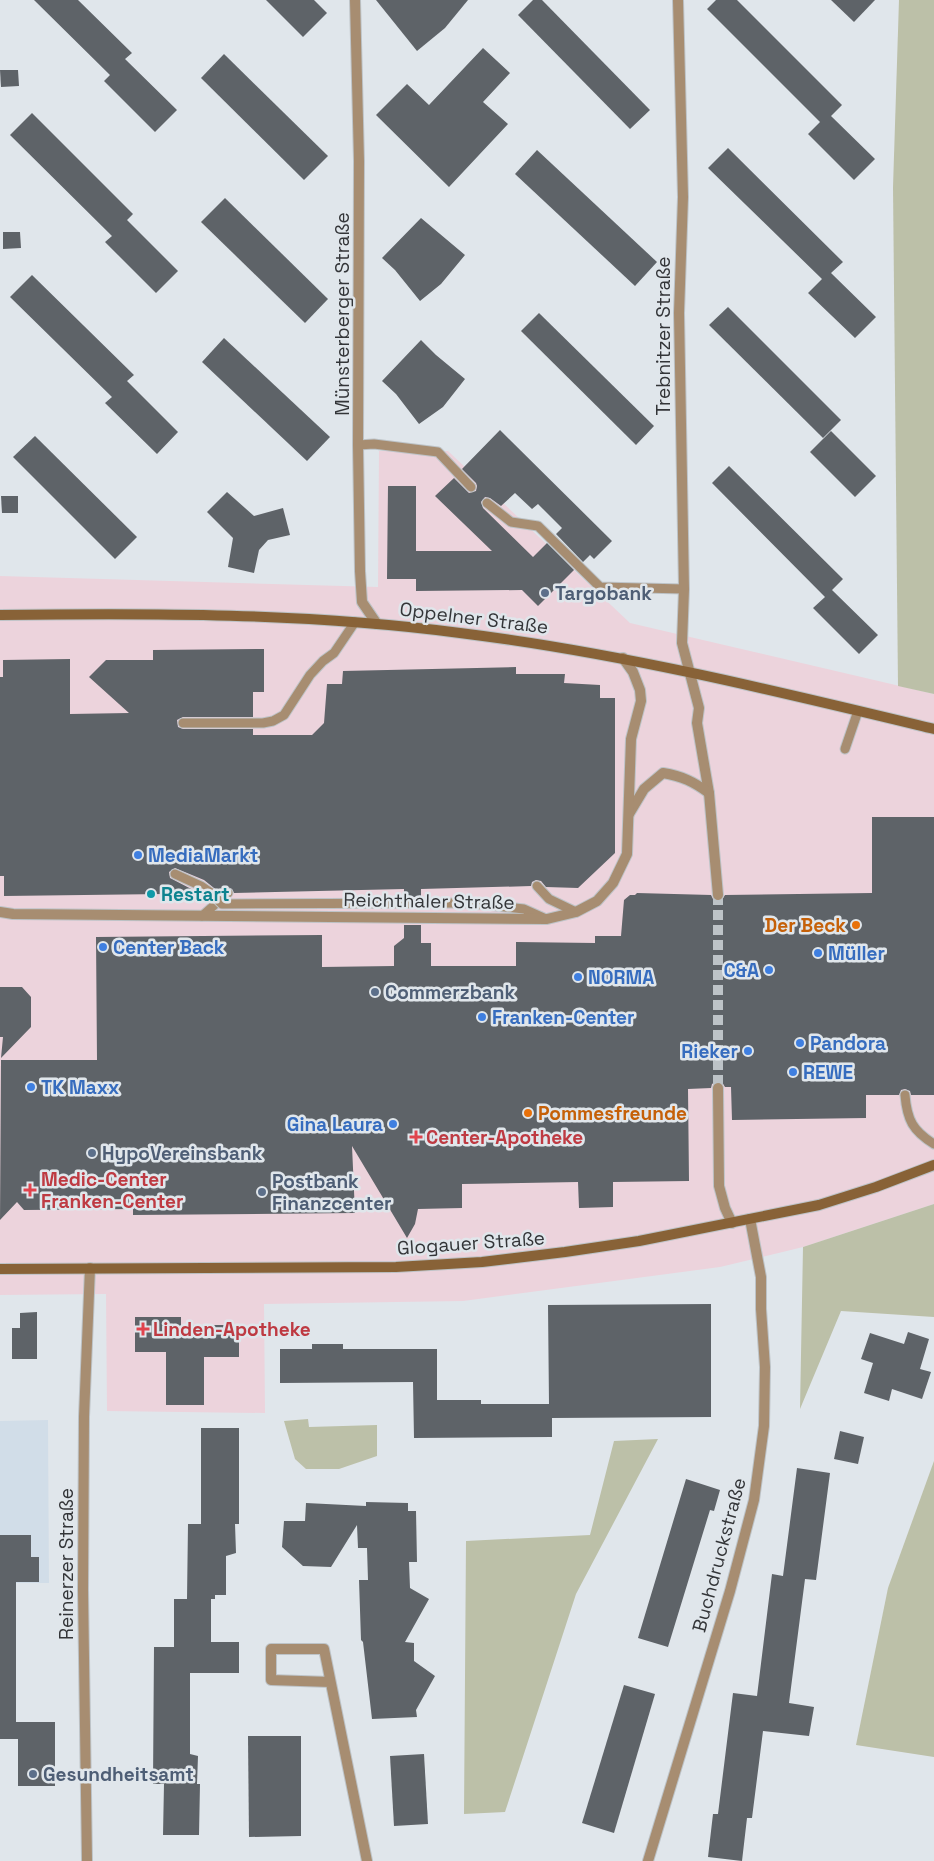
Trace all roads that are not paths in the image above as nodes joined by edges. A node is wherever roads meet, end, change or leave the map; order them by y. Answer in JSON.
{"nodes":[{"id":1,"x":355,"y":0,"type":"edge"},
{"id":2,"x":678,"y":0,"type":"edge"},
{"id":3,"x":358,"y":444,"type":"junction"},
{"id":4,"x":472,"y":487,"type":"dead end"},
{"id":5,"x":487,"y":503,"type":"dead end"},
{"id":6,"x":684,"y":589,"type":"junction"},
{"id":7,"x":0,"y":615,"type":"edge"},
{"id":8,"x":355,"y":622,"type":"junction"},
{"id":9,"x":377,"y":624,"type":"junction"},
{"id":10,"x":623,"y":658,"type":"junction"},
{"id":11,"x":690,"y":671,"type":"junction"},
{"id":12,"x":858,"y":710,"type":"junction"},
{"id":13,"x":183,"y":723,"type":"dead end"},
{"id":14,"x":934,"y":729,"type":"edge"},
{"id":15,"x":845,"y":749,"type":"dead end"},
{"id":16,"x":710,"y":793,"type":"junction"},
{"id":17,"x":629,"y":814,"type":"junction"},
{"id":18,"x":175,"y":874,"type":"dead end"},
{"id":19,"x":537,"y":886,"type":"dead end"},
{"id":20,"x":228,"y":893,"type":"dead end"},
{"id":21,"x":718,"y":895,"type":"tunnel mouth"},
{"id":22,"x":0,"y":912,"type":"edge"},
{"id":23,"x":576,"y":912,"type":"junction"},
{"id":24,"x":202,"y":916,"type":"junction"},
{"id":25,"x":547,"y":919,"type":"junction"},
{"id":26,"x":718,"y":1088,"type":"tunnel mouth"},
{"id":27,"x":906,"y":1095,"type":"dead end"},
{"id":28,"x":934,"y":1144,"type":"edge"},
{"id":29,"x":934,"y":1165,"type":"edge"},
{"id":30,"x":750,"y":1220,"type":"junction"},
{"id":31,"x":732,"y":1223,"type":"junction"},
{"id":32,"x":90,"y":1268,"type":"junction"},
{"id":33,"x":0,"y":1269,"type":"edge"},
{"id":34,"x":330,"y":1682,"type":"junction"},
{"id":35,"x":87,"y":1861,"type":"edge"},
{"id":36,"x":367,"y":1861,"type":"edge"},
{"id":37,"x":648,"y":1861,"type":"edge"}],
"edges":[{"from":1,"to":3,"type":"street","name":"Münsterberger Straße"},
{"from":2,"to":6,"type":"street","name":"Trebnitzer Straße"},
{"from":3,"to":4,"type":"lane"},
{"from":3,"to":9,"type":"street","name":"Münsterberger Straße"},
{"from":5,"to":6,"type":"lane"},
{"from":6,"to":11,"type":"street","name":"Trebnitzer Straße"},
{"from":7,"to":8,"type":"street","name":"Oppelner Straße"},
{"from":8,"to":9,"type":"street","name":"Oppelner Straße"},
{"from":8,"to":13,"type":"lane"},
{"from":9,"to":10,"type":"street","name":"Oppelner Straße"},
{"from":10,"to":11,"type":"street","name":"Oppelner Straße"},
{"from":10,"to":17,"type":"street","name":"Reichthaler Straße"},
{"from":11,"to":12,"type":"street","name":"Oppelner Straße"},
{"from":11,"to":16,"type":"street","name":"Trebnitzer Straße"},
{"from":12,"to":14,"type":"street","name":"Oppelner Straße"},
{"from":12,"to":15,"type":"lane"},
{"from":16,"to":17,"type":"street"},
{"from":16,"to":21,"type":"street","name":"Trebnitzer Straße"},
{"from":17,"to":23,"type":"street","name":"Reichthaler Straße"},
{"from":18,"to":25,"type":"lane","bridge":true},
{"from":19,"to":23,"type":"lane"},
{"from":20,"to":24,"type":"lane"},
{"from":22,"to":24,"type":"street","name":"Reichthaler Straße"},
{"from":23,"to":25,"type":"street","name":"Reichthaler Straße"},
{"from":24,"to":25,"type":"street","name":"Reichthaler Straße"},
{"from":26,"to":31,"type":"street"},
{"from":27,"to":28,"type":"lane"},
{"from":29,"to":30,"type":"street","name":"Glogauer Straße"},
{"from":30,"to":31,"type":"street","name":"Glogauer Straße"},
{"from":30,"to":37,"type":"street","name":"Buchdruckstraße"},
{"from":31,"to":32,"type":"street","name":"Glogauer Straße"},
{"from":32,"to":33,"type":"street","name":"Glogauer Straße"},
{"from":32,"to":35,"type":"street","name":"Reinerzer Straße"},
{"from":34,"to":34,"type":"street"},
{"from":34,"to":36,"type":"street"}]}
